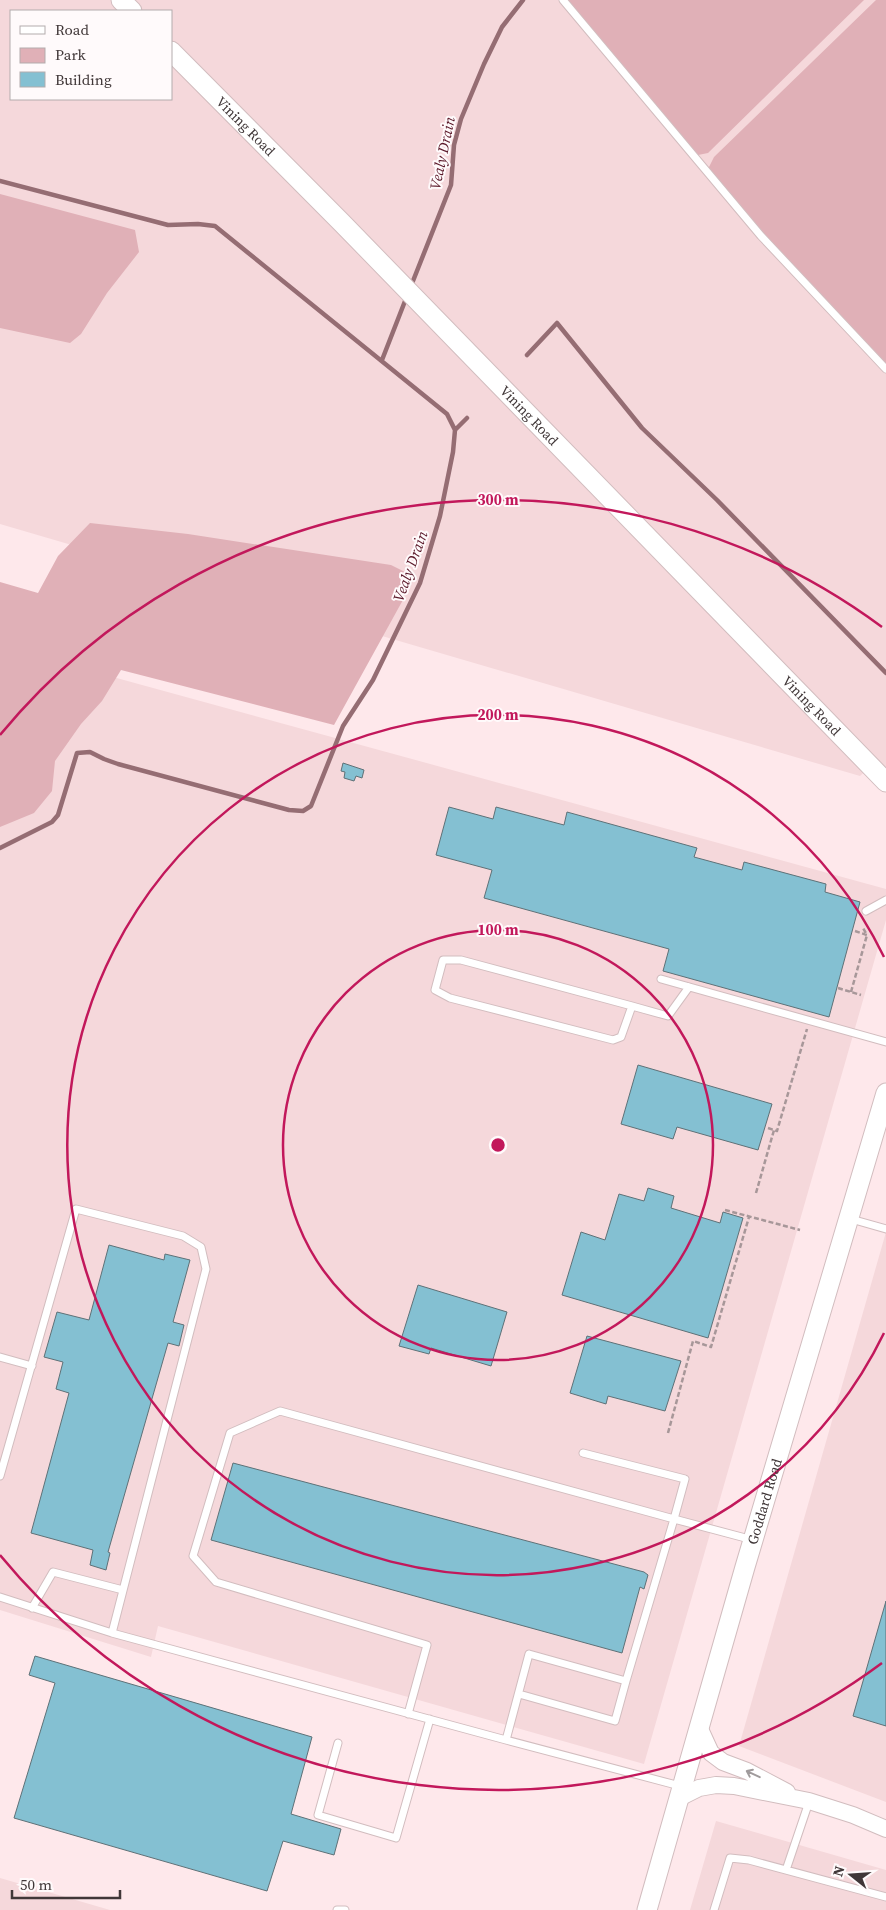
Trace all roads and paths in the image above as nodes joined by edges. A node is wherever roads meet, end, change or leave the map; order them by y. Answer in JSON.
{"nodes":[{"id":1,"x":121,"y":0,"type":"edge"},
{"id":2,"x":563,"y":0,"type":"edge"},
{"id":3,"x":131,"y":10,"type":"edge"},
{"id":4,"x":172,"y":52,"type":"edge"},
{"id":5,"x":886,"y":369,"type":"edge"},
{"id":6,"x":886,"y":782,"type":"edge"},
{"id":7,"x":886,"y":900,"type":"edge"},
{"id":8,"x":866,"y":911,"type":"dead end"},
{"id":9,"x":863,"y":928,"type":"dead end"},
{"id":10,"x":855,"y":932,"type":"dead end"},
{"id":11,"x":868,"y":934,"type":"junction"},
{"id":12,"x":662,"y":979,"type":"dead end"},
{"id":13,"x":689,"y":987,"type":"junction"},
{"id":14,"x":838,"y":988,"type":"dead end"},
{"id":15,"x":851,"y":992,"type":"junction"},
{"id":16,"x":861,"y":995,"type":"dead end"},
{"id":17,"x":632,"y":1006,"type":"junction"},
{"id":18,"x":810,"y":1022,"type":"junction"},
{"id":19,"x":886,"y":1042,"type":"edge"},
{"id":20,"x":886,"y":1093,"type":"edge"},
{"id":21,"x":768,"y":1128,"type":"dead end"},
{"id":22,"x":774,"y":1130,"type":"junction"},
{"id":23,"x":756,"y":1193,"type":"dead end"},
{"id":24,"x":725,"y":1210,"type":"dead end"},
{"id":25,"x":749,"y":1217,"type":"junction"},
{"id":26,"x":848,"y":1218,"type":"junction"},
{"id":27,"x":886,"y":1229,"type":"edge"},
{"id":28,"x":800,"y":1230,"type":"dead end"},
{"id":29,"x":0,"y":1357,"type":"edge"},
{"id":30,"x":32,"y":1366,"type":"junction"},
{"id":31,"x":668,"y":1433,"type":"dead end"},
{"id":32,"x":583,"y":1453,"type":"dead end"},
{"id":33,"x":0,"y":1476,"type":"edge"},
{"id":34,"x":674,"y":1519,"type":"junction"},
{"id":35,"x":754,"y":1540,"type":"junction"},
{"id":36,"x":123,"y":1590,"type":"junction"},
{"id":37,"x":0,"y":1597,"type":"edge"},
{"id":38,"x":32,"y":1608,"type":"junction"},
{"id":39,"x":112,"y":1633,"type":"junction"},
{"id":40,"x":626,"y":1680,"type":"junction"},
{"id":41,"x":519,"y":1694,"type":"junction"},
{"id":42,"x":408,"y":1714,"type":"junction"},
{"id":43,"x":430,"y":1720,"type":"junction"},
{"id":44,"x":700,"y":1729,"type":"junction"},
{"id":45,"x":506,"y":1740,"type":"junction"},
{"id":46,"x":338,"y":1743,"type":"dead end"},
{"id":47,"x":681,"y":1793,"type":"junction"},
{"id":48,"x":802,"y":1799,"type":"junction"},
{"id":49,"x":886,"y":1829,"type":"edge"},
{"id":50,"x":786,"y":1870,"type":"junction"},
{"id":51,"x":886,"y":1896,"type":"edge"},
{"id":52,"x":337,"y":1910,"type":"edge"},
{"id":53,"x":345,"y":1910,"type":"edge"},
{"id":54,"x":647,"y":1910,"type":"edge"},
{"id":55,"x":714,"y":1910,"type":"edge"}],
"edges":[{"from":1,"to":3,"type":"main road"},
{"from":2,"to":5,"type":"lane"},
{"from":4,"to":6,"type":"main road","name":"Vining Road"},
{"from":7,"to":8,"type":"lane"},
{"from":9,"to":11,"type":"path"},
{"from":10,"to":11,"type":"path"},
{"from":11,"to":15,"type":"path"},
{"from":12,"to":13,"type":"lane"},
{"from":13,"to":17,"type":"lane"},
{"from":13,"to":18,"type":"lane"},
{"from":14,"to":15,"type":"path"},
{"from":15,"to":16,"type":"path"},
{"from":17,"to":17,"type":"lane"},
{"from":18,"to":19,"type":"lane"},
{"from":18,"to":22,"type":"path"},
{"from":20,"to":26,"type":"main road","name":"Goddard Road"},
{"from":21,"to":22,"type":"path"},
{"from":22,"to":23,"type":"path"},
{"from":24,"to":25,"type":"path"},
{"from":25,"to":28,"type":"path"},
{"from":25,"to":31,"type":"path"},
{"from":26,"to":27,"type":"lane"},
{"from":26,"to":35,"type":"main road","name":"Goddard Road"},
{"from":29,"to":30,"type":"lane"},
{"from":30,"to":33,"type":"lane"},
{"from":30,"to":36,"type":"lane"},
{"from":32,"to":34,"type":"lane"},
{"from":34,"to":35,"type":"lane"},
{"from":34,"to":40,"type":"lane"},
{"from":34,"to":42,"type":"lane"},
{"from":35,"to":44,"type":"main road","name":"Goddard Road"},
{"from":36,"to":38,"type":"lane"},
{"from":36,"to":39,"type":"lane"},
{"from":37,"to":38,"type":"lane"},
{"from":38,"to":39,"type":"lane"},
{"from":39,"to":42,"type":"lane"},
{"from":40,"to":41,"type":"lane"},
{"from":40,"to":41,"type":"lane"},
{"from":41,"to":45,"type":"lane"},
{"from":42,"to":43,"type":"lane"},
{"from":43,"to":45,"type":"lane"},
{"from":43,"to":46,"type":"lane"},
{"from":44,"to":47,"type":"main road","name":"Goddard Road"},
{"from":48,"to":44,"type":"street","one_way":true},
{"from":45,"to":47,"type":"lane"},
{"from":47,"to":48,"type":"street"},
{"from":47,"to":54,"type":"main road","name":"Goddard Road"},
{"from":48,"to":49,"type":"street"},
{"from":48,"to":50,"type":"lane"},
{"from":50,"to":51,"type":"lane"},
{"from":50,"to":55,"type":"lane"},
{"from":52,"to":53,"type":"lane"}]}
